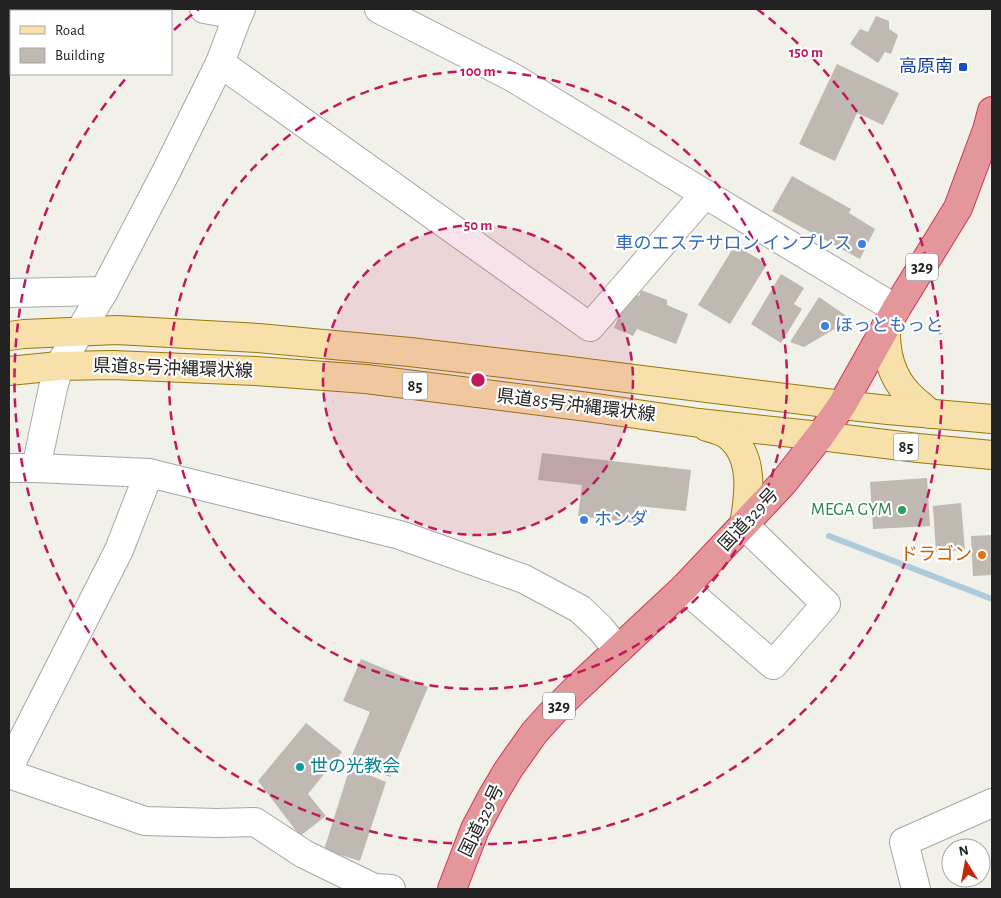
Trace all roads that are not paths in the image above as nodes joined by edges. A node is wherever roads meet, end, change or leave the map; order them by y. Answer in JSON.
{"nodes":[{"id":1,"x":204,"y":9,"type":"edge"},
{"id":2,"x":379,"y":9,"type":"edge"},
{"id":3,"x":239,"y":12,"type":"edge"},
{"id":4,"x":220,"y":63,"type":"junction"},
{"id":5,"x":992,"y":111,"type":"edge"},
{"id":6,"x":705,"y":194,"type":"junction"},
{"id":7,"x":104,"y":291,"type":"junction"},
{"id":8,"x":9,"y":292,"type":"edge"},
{"id":9,"x":891,"y":318,"type":"junction"},
{"id":10,"x":80,"y":331,"type":"junction"},
{"id":11,"x":9,"y":336,"type":"edge"},
{"id":12,"x":59,"y":366,"type":"junction"},
{"id":13,"x":9,"y":371,"type":"edge"},
{"id":14,"x":842,"y":404,"type":"junction"},
{"id":15,"x":930,"y":414,"type":"junction"},
{"id":16,"x":992,"y":419,"type":"edge"},
{"id":17,"x":699,"y":423,"type":"junction"},
{"id":18,"x":820,"y":436,"type":"junction"},
{"id":19,"x":992,"y":455,"type":"edge"},
{"id":20,"x":9,"y":468,"type":"edge"},
{"id":21,"x":36,"y":468,"type":"junction"},
{"id":22,"x":149,"y":473,"type":"junction"},
{"id":23,"x":744,"y":525,"type":"junction"},
{"id":24,"x":684,"y":588,"type":"junction"},
{"id":25,"x":618,"y":650,"type":"junction"},
{"id":26,"x":9,"y":767,"type":"edge"},
{"id":27,"x":9,"y":774,"type":"edge"},
{"id":28,"x":992,"y":802,"type":"edge"},
{"id":29,"x":391,"y":889,"type":"edge"},
{"id":30,"x":452,"y":889,"type":"edge"},
{"id":31,"x":916,"y":889,"type":"edge"}],
"edges":[{"from":1,"to":3,"type":"street"},
{"from":2,"to":6,"type":"street"},
{"from":3,"to":4,"type":"street"},
{"from":4,"to":6,"type":"street"},
{"from":4,"to":7,"type":"street"},
{"from":5,"to":9,"type":"highway","name":"国道329号","number":"329"},
{"from":6,"to":9,"type":"street"},
{"from":7,"to":8,"type":"street"},
{"from":7,"to":10,"type":"street"},
{"from":9,"to":14,"type":"highway","name":"国道329号","number":"329"},
{"from":9,"to":15,"type":"main road"},
{"from":10,"to":11,"type":"main road","name":"県道85号沖縄環状線","number":"85"},
{"from":10,"to":12,"type":"street"},
{"from":10,"to":14,"type":"main road","name":"県道85号沖縄環状線","number":"85"},
{"from":12,"to":13,"type":"main road","name":"県道85号沖縄環状線","number":"85"},
{"from":12,"to":17,"type":"main road","name":"県道85号沖縄環状線","number":"85"},
{"from":12,"to":21,"type":"street"},
{"from":14,"to":15,"type":"main road","name":"県道85号沖縄環状線","number":"85"},
{"from":14,"to":18,"type":"highway","name":"国道329号","number":"329"},
{"from":15,"to":16,"type":"main road","name":"県道85号沖縄環状線","number":"85"},
{"from":17,"to":18,"type":"main road","name":"県道85号沖縄環状線","number":"85"},
{"from":17,"to":23,"type":"main road"},
{"from":18,"to":19,"type":"main road","name":"県道85号沖縄環状線","number":"85"},
{"from":18,"to":23,"type":"highway","name":"国道329号","number":"329"},
{"from":20,"to":21,"type":"street"},
{"from":21,"to":22,"type":"street"},
{"from":22,"to":25,"type":"street"},
{"from":22,"to":26,"type":"street"},
{"from":23,"to":24,"type":"highway","name":"国道329号","number":"329"},
{"from":23,"to":24,"type":"street"},
{"from":24,"to":25,"type":"highway","name":"国道329号","number":"329"},
{"from":25,"to":30,"type":"highway","name":"国道329号","number":"329"},
{"from":27,"to":29,"type":"street"},
{"from":28,"to":31,"type":"street"}]}
